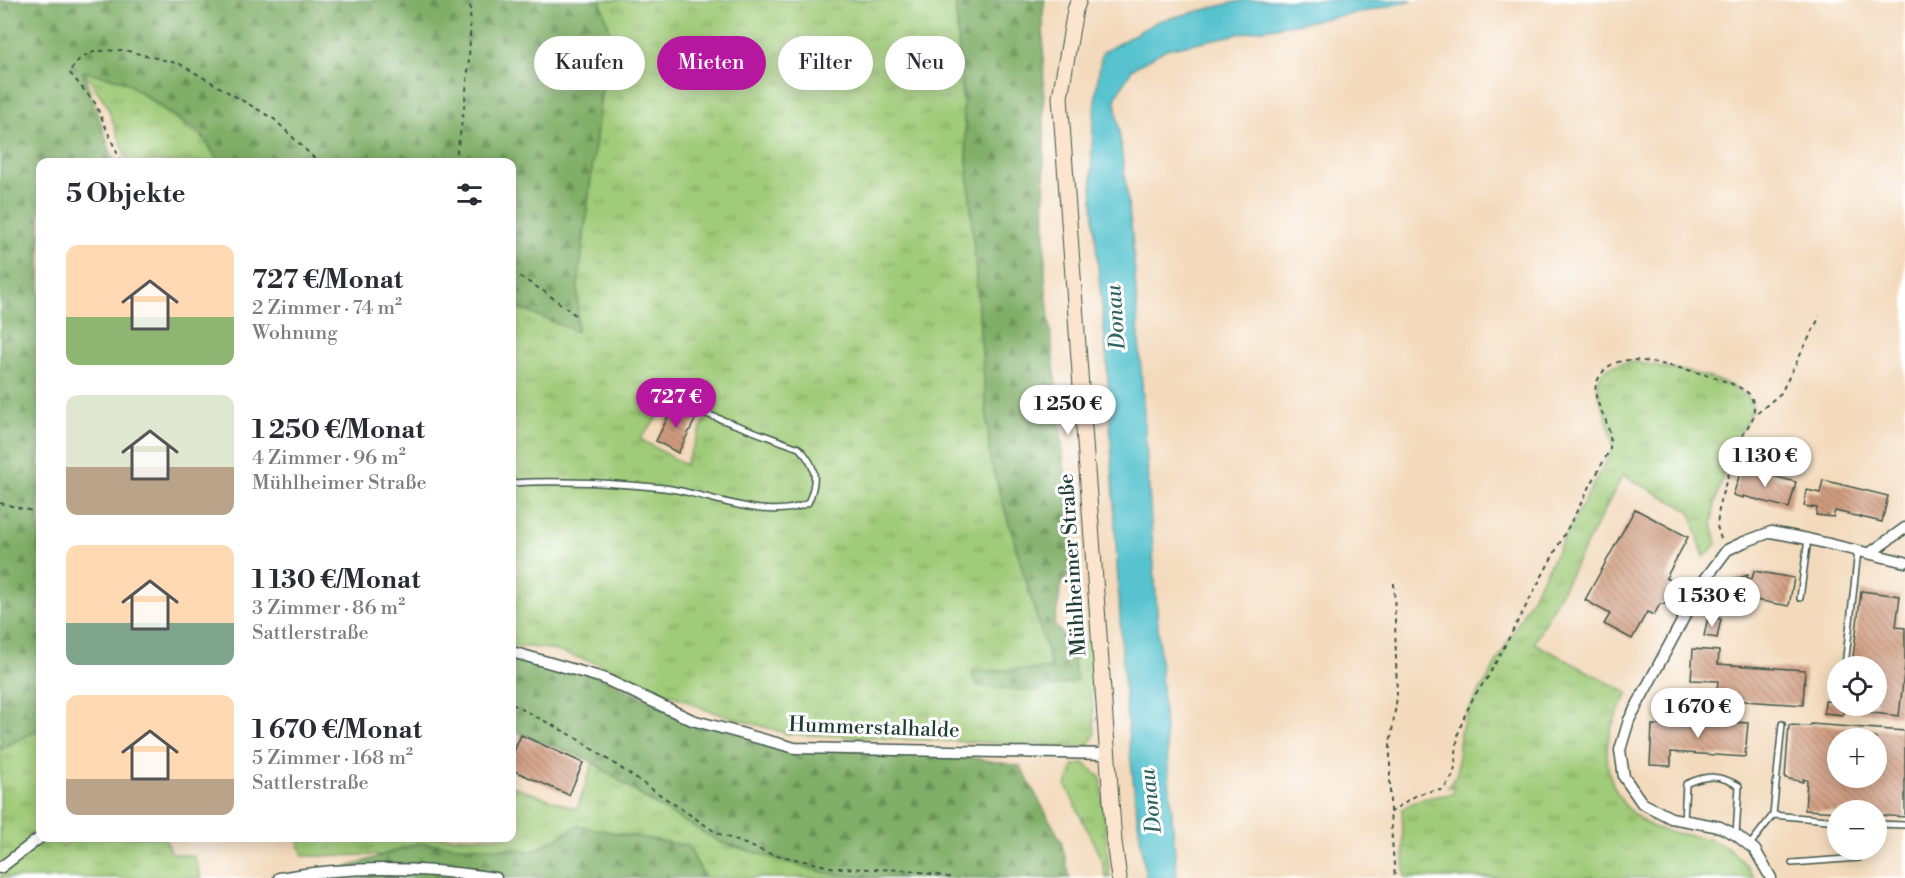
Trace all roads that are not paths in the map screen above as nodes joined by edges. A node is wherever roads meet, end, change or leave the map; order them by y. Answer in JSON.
{"nodes":[{"id":1,"x":1079,"y":0,"type":"edge"},
{"id":2,"x":701,"y":412,"type":"dead end"},
{"id":3,"x":516,"y":483,"type":"edge"},
{"id":4,"x":1905,"y":528,"type":"edge"},
{"id":5,"x":1808,"y":539,"type":"junction"},
{"id":6,"x":1858,"y":551,"type":"junction"},
{"id":7,"x":1870,"y":553,"type":"junction"},
{"id":8,"x":1905,"y":562,"type":"edge"},
{"id":9,"x":1800,"y":598,"type":"dead end"},
{"id":10,"x":516,"y":653,"type":"edge"},
{"id":11,"x":1846,"y":656,"type":"edge"},
{"id":12,"x":1782,"y":724,"type":"dead end"},
{"id":13,"x":1107,"y":754,"type":"junction"},
{"id":14,"x":1773,"y":815,"type":"junction"},
{"id":15,"x":1684,"y":820,"type":"junction"},
{"id":16,"x":1827,"y":820,"type":"edge"},
{"id":17,"x":1887,"y":824,"type":"edge"},
{"id":18,"x":1905,"y":825,"type":"edge"},
{"id":19,"x":1736,"y":835,"type":"junction"},
{"id":20,"x":36,"y":841,"type":"edge"},
{"id":21,"x":1749,"y":846,"type":"junction"},
{"id":22,"x":1832,"y":860,"type":"edge"},
{"id":23,"x":1792,"y":863,"type":"dead end"},
{"id":24,"x":0,"y":868,"type":"edge"},
{"id":25,"x":279,"y":878,"type":"edge"},
{"id":26,"x":496,"y":878,"type":"edge"},
{"id":27,"x":1119,"y":878,"type":"edge"},
{"id":28,"x":1771,"y":878,"type":"edge"}],
"edges":[{"from":1,"to":13,"type":"main road","name":"Mühlheimer Straße"},
{"from":2,"to":3,"type":"lane"},
{"from":4,"to":7,"type":"street"},
{"from":5,"to":6,"type":"street"},
{"from":5,"to":9,"type":"lane"},
{"from":5,"to":15,"type":"street"},
{"from":6,"to":7,"type":"street"},
{"from":6,"to":11,"type":"lane"},
{"from":7,"to":8,"type":"street"},
{"from":10,"to":13,"type":"street","name":"Hummerstalhalde"},
{"from":12,"to":14,"type":"lane"},
{"from":13,"to":27,"type":"main road","name":"Mühlheimer Straße"},
{"from":14,"to":16,"type":"lane"},
{"from":14,"to":21,"type":"lane"},
{"from":15,"to":19,"type":"street"},
{"from":15,"to":19,"type":"lane"},
{"from":17,"to":18,"type":"lane"},
{"from":19,"to":21,"type":"street"},
{"from":20,"to":24,"type":"street"},
{"from":21,"to":28,"type":"street"},
{"from":22,"to":23,"type":"lane"},
{"from":25,"to":26,"type":"street"}]}
